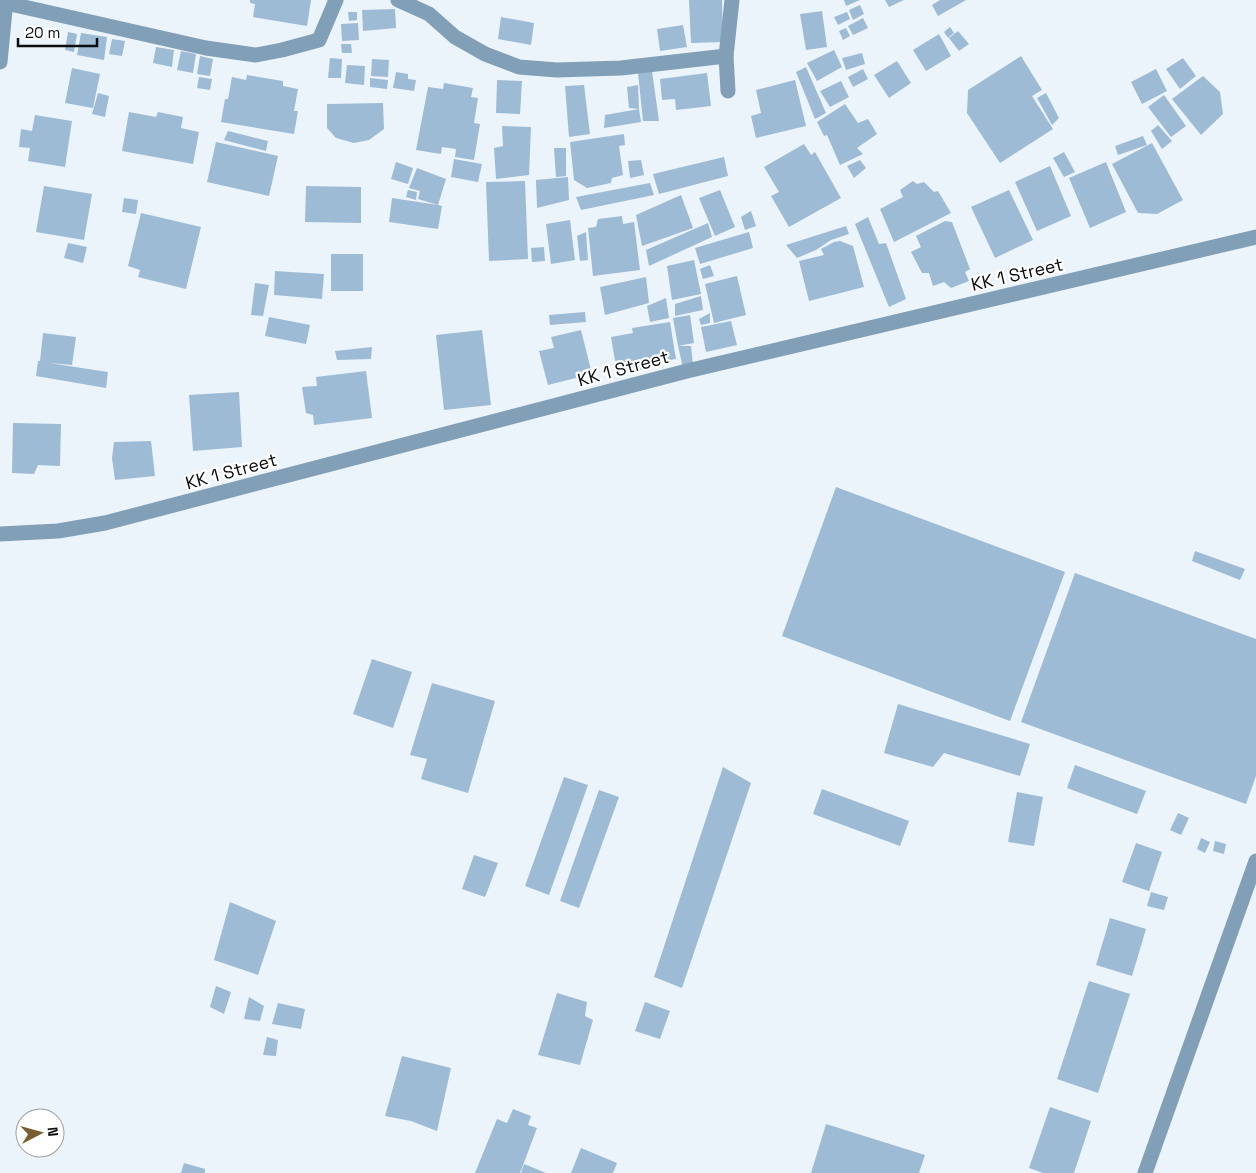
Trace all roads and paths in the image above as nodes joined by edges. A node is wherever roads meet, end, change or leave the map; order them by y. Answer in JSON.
{"nodes":[{"id":1,"x":336,"y":0,"type":"edge"},
{"id":2,"x":398,"y":0,"type":"edge"},
{"id":3,"x":732,"y":0,"type":"edge"},
{"id":4,"x":6,"y":2,"type":"edge"},
{"id":5,"x":726,"y":56,"type":"junction"},
{"id":6,"x":0,"y":62,"type":"edge"},
{"id":7,"x":728,"y":91,"type":"dead end"},
{"id":8,"x":1256,"y":237,"type":"edge"},
{"id":9,"x":0,"y":534,"type":"edge"},
{"id":10,"x":1256,"y":860,"type":"edge"},
{"id":11,"x":1145,"y":1173,"type":"edge"}],
"edges":[{"from":1,"to":4,"type":"street"},
{"from":2,"to":5,"type":"street"},
{"from":3,"to":5,"type":"street"},
{"from":4,"to":6,"type":"street"},
{"from":5,"to":7,"type":"street"},
{"from":8,"to":9,"type":"street","name":"KK 1 Street"},
{"from":10,"to":11,"type":"street"}]}
